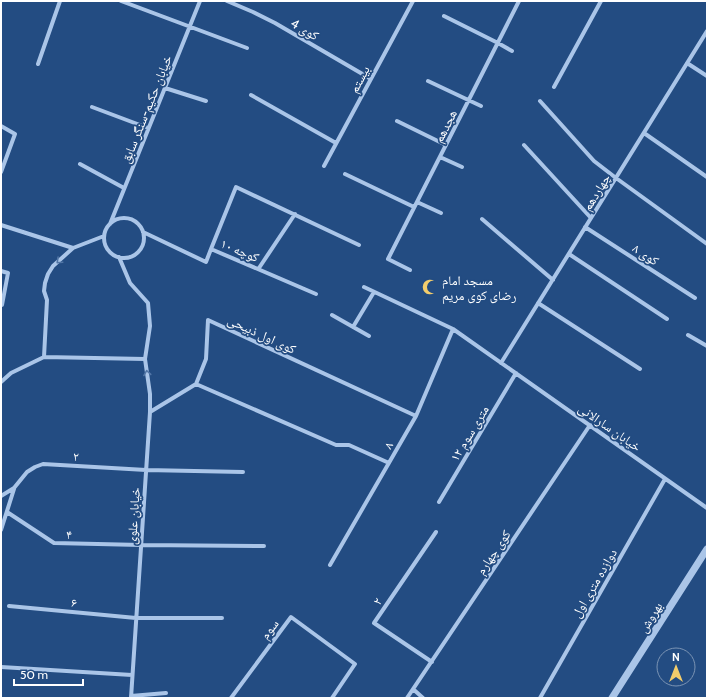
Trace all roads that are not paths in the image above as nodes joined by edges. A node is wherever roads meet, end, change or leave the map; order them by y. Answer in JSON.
{"nodes":[{"id":1,"x":60,"y":1,"type":"edge"},
{"id":2,"x":121,"y":1,"type":"edge"},
{"id":3,"x":200,"y":1,"type":"edge"},
{"id":4,"x":226,"y":1,"type":"edge"},
{"id":5,"x":413,"y":1,"type":"edge"},
{"id":6,"x":520,"y":1,"type":"edge"},
{"id":7,"x":601,"y":1,"type":"edge"},
{"id":8,"x":444,"y":16,"type":"dead end"},
{"id":9,"x":190,"y":26,"type":"junction"},
{"id":10,"x":707,"y":31,"type":"edge"},
{"id":11,"x":498,"y":43,"type":"junction"},
{"id":12,"x":247,"y":48,"type":"dead end"},
{"id":13,"x":512,"y":51,"type":"dead end"},
{"id":14,"x":687,"y":63,"type":"junction"},
{"id":15,"x":38,"y":64,"type":"dead end"},
{"id":16,"x":707,"y":76,"type":"edge"},
{"id":17,"x":371,"y":79,"type":"junction"},
{"id":18,"x":428,"y":81,"type":"dead end"},
{"id":19,"x":554,"y":87,"type":"dead end"},
{"id":20,"x":165,"y":88,"type":"junction"},
{"id":21,"x":251,"y":95,"type":"dead end"},
{"id":22,"x":206,"y":101,"type":"dead end"},
{"id":23,"x":469,"y":101,"type":"junction"},
{"id":24,"x":540,"y":101,"type":"dead end"},
{"id":25,"x":481,"y":106,"type":"dead end"},
{"id":26,"x":92,"y":107,"type":"dead end"},
{"id":27,"x":397,"y":121,"type":"dead end"},
{"id":28,"x":1,"y":126,"type":"edge"},
{"id":29,"x":148,"y":128,"type":"junction"},
{"id":30,"x":644,"y":133,"type":"junction"},
{"id":31,"x":336,"y":143,"type":"junction"},
{"id":32,"x":446,"y":145,"type":"junction"},
{"id":33,"x":524,"y":145,"type":"dead end"},
{"id":34,"x":440,"y":157,"type":"junction"},
{"id":35,"x":80,"y":164,"type":"dead end"},
{"id":36,"x":324,"y":166,"type":"dead end"},
{"id":37,"x":462,"y":167,"type":"dead end"},
{"id":38,"x":1,"y":172,"type":"edge"},
{"id":39,"x":345,"y":174,"type":"dead end"},
{"id":40,"x":707,"y":177,"type":"edge"},
{"id":41,"x":616,"y":178,"type":"junction"},
{"id":42,"x":124,"y":188,"type":"junction"},
{"id":43,"x":417,"y":202,"type":"junction"},
{"id":44,"x":414,"y":207,"type":"junction"},
{"id":45,"x":441,"y":213,"type":"dead end"},
{"id":46,"x":295,"y":214,"type":"junction"},
{"id":47,"x":591,"y":218,"type":"junction"},
{"id":48,"x":482,"y":219,"type":"dead end"},
{"id":49,"x":110,"y":224,"type":"junction"},
{"id":50,"x":1,"y":225,"type":"edge"},
{"id":51,"x":585,"y":227,"type":"junction"},
{"id":52,"x":143,"y":232,"type":"junction"},
{"id":53,"x":104,"y":236,"type":"junction"},
{"id":54,"x":707,"y":244,"type":"edge"},
{"id":55,"x":359,"y":245,"type":"dead end"},
{"id":56,"x":73,"y":248,"type":"junction"},
{"id":57,"x":211,"y":248,"type":"junction"},
{"id":58,"x":569,"y":254,"type":"junction"},
{"id":59,"x":119,"y":257,"type":"junction"},
{"id":60,"x":258,"y":268,"type":"junction"},
{"id":61,"x":410,"y":270,"type":"dead end"},
{"id":62,"x":1,"y":271,"type":"edge"},
{"id":63,"x":553,"y":280,"type":"junction"},
{"id":64,"x":364,"y":287,"type":"dead end"},
{"id":65,"x":374,"y":292,"type":"junction"},
{"id":66,"x":316,"y":294,"type":"dead end"},
{"id":67,"x":695,"y":298,"type":"dead end"},
{"id":68,"x":538,"y":303,"type":"junction"},
{"id":69,"x":1,"y":305,"type":"edge"},
{"id":70,"x":332,"y":315,"type":"dead end"},
{"id":71,"x":667,"y":319,"type":"dead end"},
{"id":72,"x":353,"y":327,"type":"junction"},
{"id":73,"x":454,"y":329,"type":"junction"},
{"id":74,"x":688,"y":334,"type":"dead end"},
{"id":75,"x":369,"y":336,"type":"dead end"},
{"id":76,"x":707,"y":346,"type":"edge"},
{"id":77,"x":44,"y":357,"type":"junction"},
{"id":78,"x":145,"y":359,"type":"junction"},
{"id":79,"x":501,"y":363,"type":"junction"},
{"id":80,"x":640,"y":369,"type":"dead end"},
{"id":81,"x":516,"y":373,"type":"junction"},
{"id":82,"x":1,"y":382,"type":"edge"},
{"id":83,"x":196,"y":384,"type":"junction"},
{"id":84,"x":150,"y":412,"type":"junction"},
{"id":85,"x":416,"y":416,"type":"junction"},
{"id":86,"x":590,"y":425,"type":"junction"},
{"id":87,"x":389,"y":463,"type":"junction"},
{"id":88,"x":146,"y":470,"type":"junction"},
{"id":89,"x":243,"y":472,"type":"dead end"},
{"id":90,"x":665,"y":479,"type":"junction"},
{"id":91,"x":14,"y":488,"type":"junction"},
{"id":92,"x":1,"y":496,"type":"edge"},
{"id":93,"x":439,"y":502,"type":"dead end"},
{"id":94,"x":707,"y":508,"type":"edge"},
{"id":95,"x":7,"y":512,"type":"junction"},
{"id":96,"x":1,"y":530,"type":"edge"},
{"id":97,"x":436,"y":532,"type":"dead end"},
{"id":98,"x":141,"y":546,"type":"junction"},
{"id":99,"x":264,"y":546,"type":"dead end"},
{"id":100,"x":707,"y":549,"type":"edge"},
{"id":101,"x":330,"y":565,"type":"dead end"},
{"id":102,"x":9,"y":606,"type":"dead end"},
{"id":103,"x":136,"y":618,"type":"junction"},
{"id":104,"x":222,"y":618,"type":"dead end"},
{"id":105,"x":432,"y":662,"type":"junction"},
{"id":106,"x":1,"y":667,"type":"edge"},
{"id":107,"x":132,"y":675,"type":"junction"},
{"id":108,"x":413,"y":689,"type":"junction"},
{"id":109,"x":166,"y":693,"type":"dead end"},
{"id":110,"x":131,"y":697,"type":"edge"},
{"id":111,"x":231,"y":698,"type":"edge"},
{"id":112,"x":332,"y":698,"type":"edge"},
{"id":113,"x":407,"y":698,"type":"edge"},
{"id":114,"x":423,"y":698,"type":"edge"},
{"id":115,"x":540,"y":698,"type":"edge"},
{"id":116,"x":612,"y":698,"type":"edge"}],
"edges":[{"from":1,"to":15,"type":"street"},
{"from":2,"to":9,"type":"street"},
{"from":3,"to":9,"type":"street","name":"خیابان حکیم-سنگر سابق"},
{"from":4,"to":17,"type":"street","name":"کوی 4"},
{"from":5,"to":17,"type":"street","name":"بیستم"},
{"from":6,"to":11,"type":"street","name":"هجدهم"},
{"from":7,"to":19,"type":"street"},
{"from":8,"to":11,"type":"street"},
{"from":9,"to":12,"type":"street"},
{"from":9,"to":20,"type":"street","name":"خیابان حکیم-سنگر سابق"},
{"from":10,"to":14,"type":"street","name":"چهاردهم"},
{"from":11,"to":13,"type":"street"},
{"from":11,"to":23,"type":"street","name":"هجدهم"},
{"from":14,"to":16,"type":"street"},
{"from":14,"to":30,"type":"street","name":"چهاردهم"},
{"from":17,"to":31,"type":"street","name":"بیستم"},
{"from":18,"to":23,"type":"street"},
{"from":20,"to":22,"type":"street"},
{"from":20,"to":29,"type":"street","name":"خیابان حکیم-سنگر سابق"},
{"from":21,"to":31,"type":"street"},
{"from":23,"to":25,"type":"street"},
{"from":23,"to":32,"type":"street","name":"هجدهم"},
{"from":24,"to":41,"type":"street"},
{"from":26,"to":29,"type":"street"},
{"from":27,"to":32,"type":"street"},
{"from":28,"to":38,"type":"street"},
{"from":29,"to":42,"type":"street","name":"خیابان حکیم-سنگر سابق"},
{"from":30,"to":40,"type":"street"},
{"from":30,"to":41,"type":"street","name":"چهاردهم"},
{"from":31,"to":36,"type":"street","name":"بیستم"},
{"from":32,"to":34,"type":"street","name":"هجدهم"},
{"from":33,"to":47,"type":"street"},
{"from":34,"to":37,"type":"street"},
{"from":34,"to":43,"type":"street","name":"هجدهم"},
{"from":35,"to":42,"type":"street"},
{"from":39,"to":44,"type":"street"},
{"from":41,"to":47,"type":"street","name":"چهاردهم"},
{"from":41,"to":54,"type":"street"},
{"from":42,"to":49,"type":"street","name":"خیابان حکیم-سنگر سابق"},
{"from":43,"to":44,"type":"street","name":"هجدهم"},
{"from":43,"to":45,"type":"street"},
{"from":44,"to":61,"type":"street","name":"هجدهم"},
{"from":46,"to":55,"type":"street"},
{"from":46,"to":57,"type":"street"},
{"from":46,"to":60,"type":"street"},
{"from":47,"to":51,"type":"street","name":"چهاردهم"},
{"from":48,"to":63,"type":"street"},
{"from":49,"to":52,"type":"street"},
{"from":49,"to":53,"type":"street"},
{"from":50,"to":56,"type":"street"},
{"from":51,"to":58,"type":"street","name":"چهاردهم"},
{"from":51,"to":67,"type":"street","name":"کوی ۸"},
{"from":52,"to":57,"type":"street","name":"کوچه ۱۰"},
{"from":52,"to":59,"type":"street"},
{"from":53,"to":56,"type":"street"},
{"from":53,"to":59,"type":"street"},
{"from":56,"to":77,"type":"street","one_way":true},
{"from":57,"to":60,"type":"street","name":"کوچه ۱۰"},
{"from":58,"to":63,"type":"street","name":"چهاردهم"},
{"from":58,"to":71,"type":"street"},
{"from":59,"to":78,"type":"street","name":"خیابان علوی"},
{"from":60,"to":66,"type":"street","name":"کوچه ۱۰"},
{"from":62,"to":69,"type":"street"},
{"from":63,"to":68,"type":"street","name":"چهاردهم"},
{"from":64,"to":65,"type":"street","name":"خیابان سارالانی"},
{"from":65,"to":72,"type":"street"},
{"from":65,"to":73,"type":"street","name":"خیابان سارالانی"},
{"from":68,"to":79,"type":"street","name":"چهاردهم"},
{"from":68,"to":80,"type":"street"},
{"from":70,"to":72,"type":"street"},
{"from":72,"to":75,"type":"street"},
{"from":73,"to":79,"type":"street","name":"خیابان سارالانی"},
{"from":73,"to":85,"type":"street","name":"۸"},
{"from":74,"to":76,"type":"street"},
{"from":77,"to":78,"type":"street"},
{"from":77,"to":82,"type":"street"},
{"from":84,"to":78,"type":"street","name":"خیابان علوی","one_way":true},
{"from":79,"to":81,"type":"street","name":"خیابان سارالانی"},
{"from":81,"to":86,"type":"street","name":"خیابان سارالانی"},
{"from":81,"to":93,"type":"street","name":"۱۲ متری سوم"},
{"from":83,"to":84,"type":"street"},
{"from":83,"to":85,"type":"street","name":"کوی اول ذبیحی"},
{"from":83,"to":87,"type":"street"},
{"from":84,"to":88,"type":"street","name":"خیابان علوی"},
{"from":85,"to":87,"type":"street","name":"۸"},
{"from":86,"to":90,"type":"street","name":"خیابان سارالانی"},
{"from":86,"to":105,"type":"street","name":"کوی چهارم"},
{"from":87,"to":101,"type":"street","name":"۸"},
{"from":88,"to":89,"type":"street","name":"۲"},
{"from":88,"to":91,"type":"street","name":"۲"},
{"from":88,"to":98,"type":"street","name":"خیابان علوی"},
{"from":90,"to":94,"type":"street","name":"خیابان سارالانی"},
{"from":90,"to":115,"type":"street","name":"دوازده متری اول"},
{"from":91,"to":92,"type":"street","name":"۲"},
{"from":91,"to":95,"type":"street","name":"۲"},
{"from":95,"to":96,"type":"street","name":"۲"},
{"from":95,"to":98,"type":"street","name":"۴"},
{"from":97,"to":105,"type":"street","name":"۲"},
{"from":98,"to":99,"type":"street","name":"۴"},
{"from":98,"to":103,"type":"street","name":"خیابان علوی"},
{"from":100,"to":116,"type":"street","name":"بهروش"},
{"from":102,"to":103,"type":"street","name":"۶"},
{"from":103,"to":104,"type":"street","name":"۶"},
{"from":103,"to":107,"type":"street","name":"خیابان علوی"},
{"from":105,"to":108,"type":"street","name":"کوی چهارم"},
{"from":106,"to":107,"type":"street"},
{"from":107,"to":110,"type":"street","name":"خیابان علوی"},
{"from":108,"to":113,"type":"street","name":"کوی چهارم"},
{"from":108,"to":114,"type":"street"},
{"from":109,"to":110,"type":"street"},
{"from":111,"to":112,"type":"street","name":"سوم"}]}
